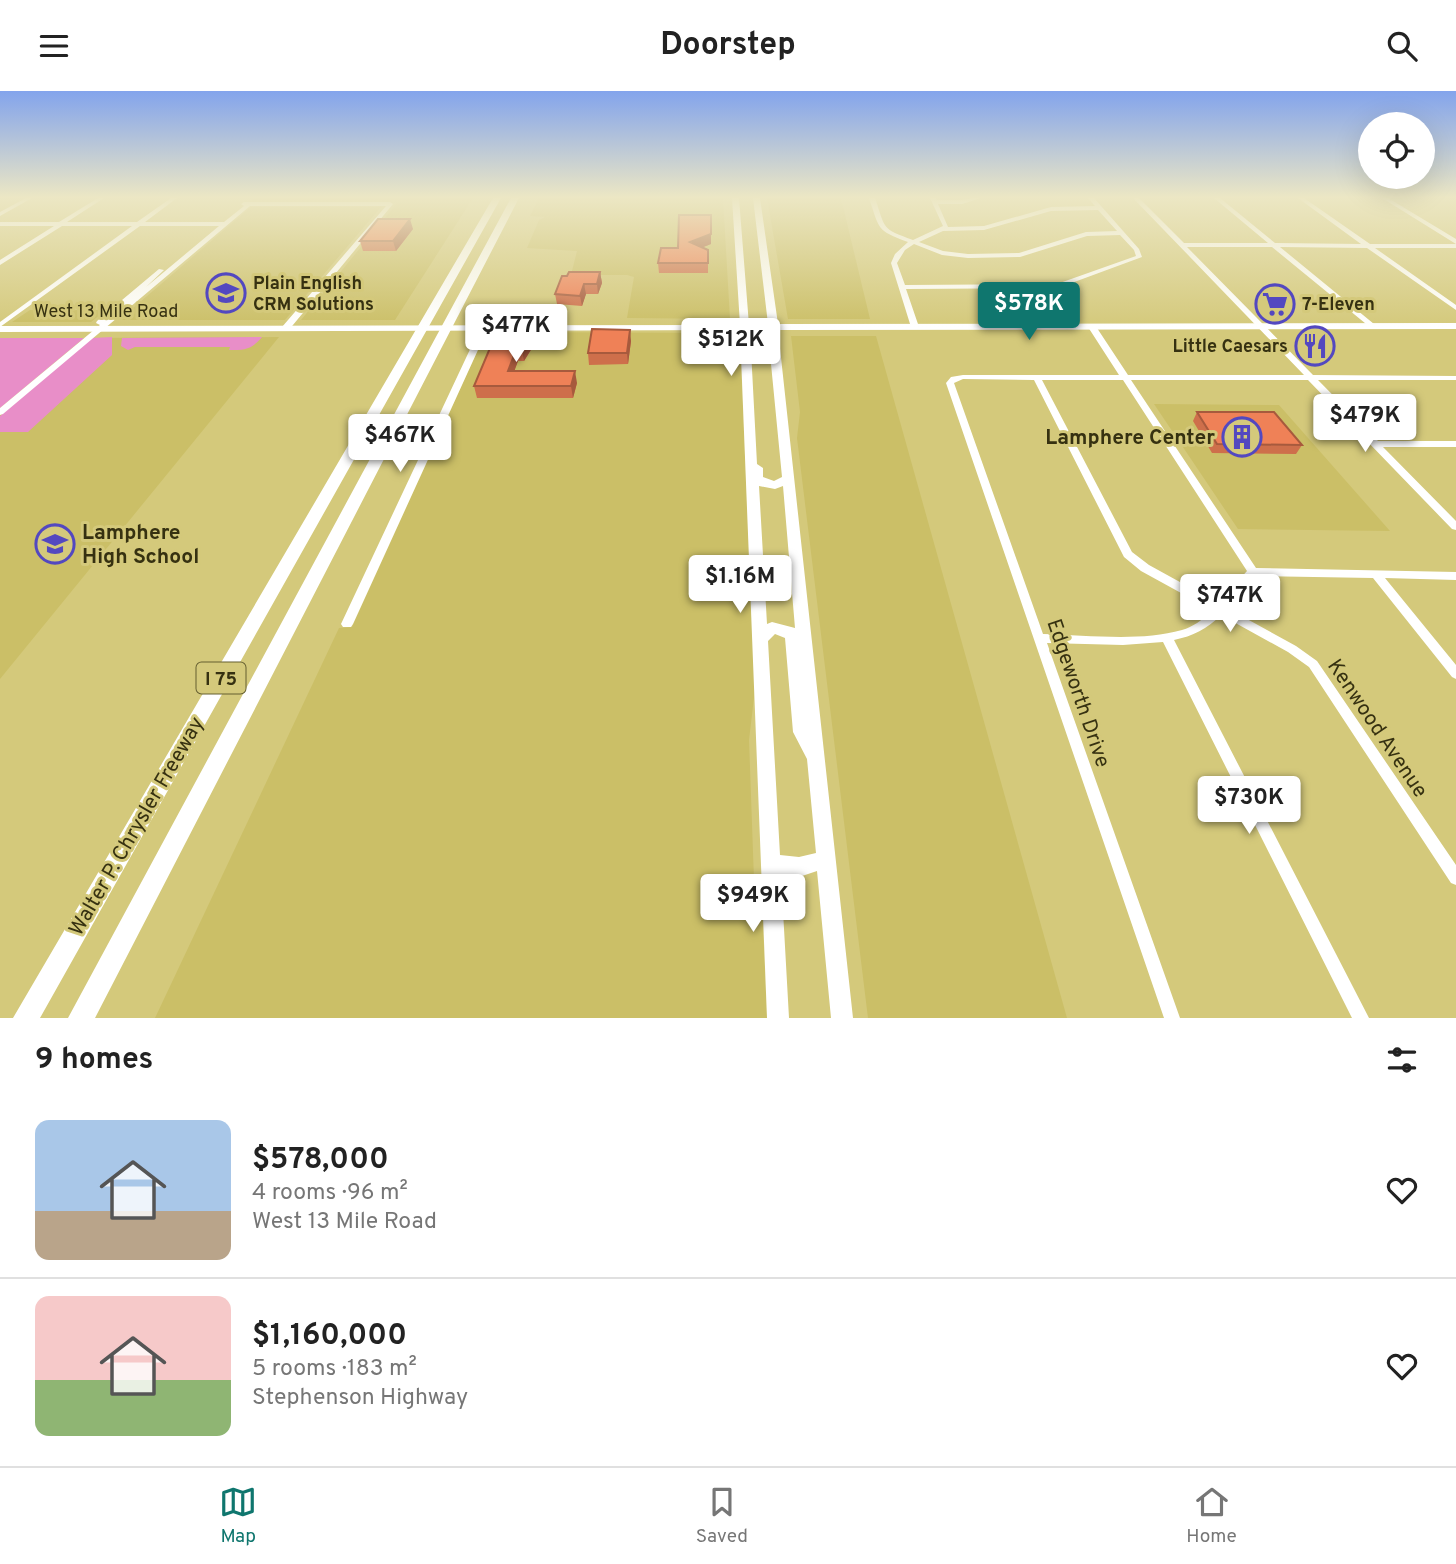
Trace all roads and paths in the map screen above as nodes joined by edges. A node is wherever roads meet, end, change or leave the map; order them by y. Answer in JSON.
{"nodes":[{"id":1,"x":33,"y":241,"type":"edge"},
{"id":2,"x":115,"y":241,"type":"edge"},
{"id":3,"x":196,"y":241,"type":"edge"},
{"id":4,"x":206,"y":241,"type":"edge"},
{"id":5,"x":359,"y":241,"type":"edge"},
{"id":6,"x":472,"y":241,"type":"edge"},
{"id":7,"x":492,"y":241,"type":"edge"},
{"id":8,"x":738,"y":241,"type":"edge"},
{"id":9,"x":763,"y":241,"type":"edge"},
{"id":10,"x":910,"y":241,"type":"edge"},
{"id":11,"x":918,"y":241,"type":"edge"},
{"id":12,"x":1063,"y":241,"type":"edge"},
{"id":13,"x":1129,"y":241,"type":"edge"},
{"id":14,"x":1180,"y":241,"type":"edge"},
{"id":15,"x":1269,"y":241,"type":"edge"},
{"id":16,"x":1362,"y":241,"type":"edge"},
{"id":17,"x":914,"y":243,"type":"junction"},
{"id":18,"x":1456,"y":244,"type":"edge"},
{"id":19,"x":1184,"y":245,"type":"junction"},
{"id":20,"x":1275,"y":246,"type":"junction"},
{"id":21,"x":1369,"y":246,"type":"junction"},
{"id":22,"x":0,"y":263,"type":"edge"},
{"id":23,"x":164,"y":268,"type":"junction"},
{"id":24,"x":174,"y":268,"type":"junction"},
{"id":25,"x":741,"y":269,"type":"junction"},
{"id":26,"x":901,"y":287,"type":"junction"},
{"id":27,"x":769,"y":296,"type":"junction"},
{"id":28,"x":1456,"y":307,"type":"edge"},
{"id":29,"x":762,"y":310,"type":"junction"},
{"id":30,"x":1262,"y":326,"type":"junction"},
{"id":31,"x":1371,"y":326,"type":"junction"},
{"id":32,"x":1456,"y":326,"type":"edge"},
{"id":33,"x":0,"y":327,"type":"edge"},
{"id":34,"x":745,"y":327,"type":"junction"},
{"id":35,"x":773,"y":327,"type":"junction"},
{"id":36,"x":915,"y":327,"type":"junction"},
{"id":37,"x":1092,"y":327,"type":"junction"},
{"id":38,"x":484,"y":328,"type":"junction"},
{"id":39,"x":97,"y":329,"type":"junction"},
{"id":40,"x":285,"y":329,"type":"junction"},
{"id":41,"x":746,"y":348,"type":"junction"},
{"id":42,"x":1037,"y":377,"type":"junction"},
{"id":43,"x":1126,"y":377,"type":"junction"},
{"id":44,"x":1311,"y":377,"type":"junction"},
{"id":45,"x":1456,"y":378,"type":"edge"},
{"id":46,"x":748,"y":391,"type":"junction"},
{"id":47,"x":780,"y":398,"type":"junction"},
{"id":48,"x":0,"y":412,"type":"edge"},
{"id":49,"x":1377,"y":444,"type":"junction"},
{"id":50,"x":1456,"y":445,"type":"edge"},
{"id":51,"x":788,"y":479,"type":"junction"},
{"id":52,"x":1456,"y":527,"type":"edge"},
{"id":53,"x":1253,"y":572,"type":"junction"},
{"id":54,"x":1376,"y":575,"type":"junction"},
{"id":55,"x":1456,"y":576,"type":"edge"},
{"id":56,"x":1218,"y":608,"type":"junction"},
{"id":57,"x":347,"y":624,"type":"dead end"},
{"id":58,"x":1039,"y":638,"type":"junction"},
{"id":59,"x":1167,"y":638,"type":"junction"},
{"id":60,"x":760,"y":640,"type":"junction"},
{"id":61,"x":1456,"y":674,"type":"edge"},
{"id":62,"x":817,"y":764,"type":"junction"},
{"id":63,"x":826,"y":858,"type":"junction"},
{"id":64,"x":771,"y":862,"type":"junction"},
{"id":65,"x":1456,"y":879,"type":"edge"},
{"id":66,"x":26,"y":1018,"type":"edge"},
{"id":67,"x":81,"y":1018,"type":"edge"},
{"id":68,"x":778,"y":1018,"type":"edge"},
{"id":69,"x":842,"y":1018,"type":"edge"},
{"id":70,"x":1172,"y":1018,"type":"edge"},
{"id":71,"x":1361,"y":1018,"type":"edge"}],
"edges":[{"from":1,"to":22,"type":"street"},
{"from":2,"to":33,"type":"street"},
{"from":3,"to":23,"type":"street"},
{"from":4,"to":24,"type":"street"},
{"from":5,"to":40,"type":"street"},
{"from":6,"to":66,"type":"highway","name":"Walter P. Chrysler Freeway","number":"I 75"},
{"from":7,"to":67,"type":"highway","name":"Walter P. Chrysler Freeway","number":"I 75"},
{"from":8,"to":25,"type":"main road"},
{"from":9,"to":27,"type":"main road"},
{"from":10,"to":17,"type":"street"},
{"from":11,"to":17,"type":"street"},
{"from":12,"to":17,"type":"street"},
{"from":13,"to":26,"type":"street"},
{"from":14,"to":19,"type":"street"},
{"from":15,"to":20,"type":"street"},
{"from":16,"to":21,"type":"street"},
{"from":17,"to":26,"type":"street"},
{"from":18,"to":21,"type":"street"},
{"from":19,"to":20,"type":"street"},
{"from":19,"to":30,"type":"street"},
{"from":20,"to":21,"type":"street"},
{"from":20,"to":31,"type":"street"},
{"from":21,"to":28,"type":"street"},
{"from":23,"to":24,"type":"street"},
{"from":23,"to":39,"type":"street"},
{"from":24,"to":39,"type":"street"},
{"from":25,"to":27,"type":"main road"},
{"from":25,"to":29,"type":"main road"},
{"from":25,"to":34,"type":"main road"},
{"from":26,"to":36,"type":"street"},
{"from":27,"to":29,"type":"main road"},
{"from":29,"to":35,"type":"main road"},
{"from":30,"to":31,"type":"main road","name":"West 13 Mile Road"},
{"from":30,"to":37,"type":"main road","name":"West 13 Mile Road"},
{"from":30,"to":44,"type":"street"},
{"from":31,"to":32,"type":"main road","name":"West 13 Mile Road"},
{"from":33,"to":39,"type":"main road","name":"West 13 Mile Road"},
{"from":34,"to":35,"type":"main road","name":"West 13 Mile Road"},
{"from":34,"to":38,"type":"main road","name":"West 13 Mile Road"},
{"from":34,"to":41,"type":"main road"},
{"from":35,"to":36,"type":"main road","name":"West 13 Mile Road"},
{"from":35,"to":47,"type":"main road"},
{"from":36,"to":37,"type":"main road","name":"West 13 Mile Road"},
{"from":37,"to":43,"type":"street"},
{"from":38,"to":40,"type":"main road","name":"West 13 Mile Road"},
{"from":38,"to":57,"type":"street"},
{"from":39,"to":40,"type":"main road","name":"West 13 Mile Road"},
{"from":39,"to":48,"type":"street"},
{"from":41,"to":46,"type":"main road"},
{"from":41,"to":47,"type":"main road"},
{"from":42,"to":43,"type":"street"},
{"from":42,"to":56,"type":"street","name":"Kenwood Avenue"},
{"from":42,"to":58,"type":"street","name":"Edgeworth Drive"},
{"from":43,"to":44,"type":"street"},
{"from":43,"to":53,"type":"street"},
{"from":44,"to":45,"type":"street"},
{"from":44,"to":49,"type":"street"},
{"from":46,"to":51,"type":"main road"},
{"from":46,"to":60,"type":"main road"},
{"from":47,"to":51,"type":"main road"},
{"from":49,"to":50,"type":"street"},
{"from":49,"to":52,"type":"street"},
{"from":51,"to":62,"type":"main road"},
{"from":53,"to":54,"type":"street"},
{"from":53,"to":56,"type":"street"},
{"from":54,"to":55,"type":"street"},
{"from":54,"to":61,"type":"street"},
{"from":56,"to":59,"type":"street"},
{"from":56,"to":65,"type":"street","name":"Kenwood Avenue"},
{"from":58,"to":59,"type":"street"},
{"from":58,"to":70,"type":"street","name":"Edgeworth Drive"},
{"from":59,"to":71,"type":"street"},
{"from":60,"to":62,"type":"main road"},
{"from":60,"to":64,"type":"main road"},
{"from":62,"to":63,"type":"main road"},
{"from":63,"to":64,"type":"main road"},
{"from":63,"to":69,"type":"main road"},
{"from":64,"to":68,"type":"main road"}]}
